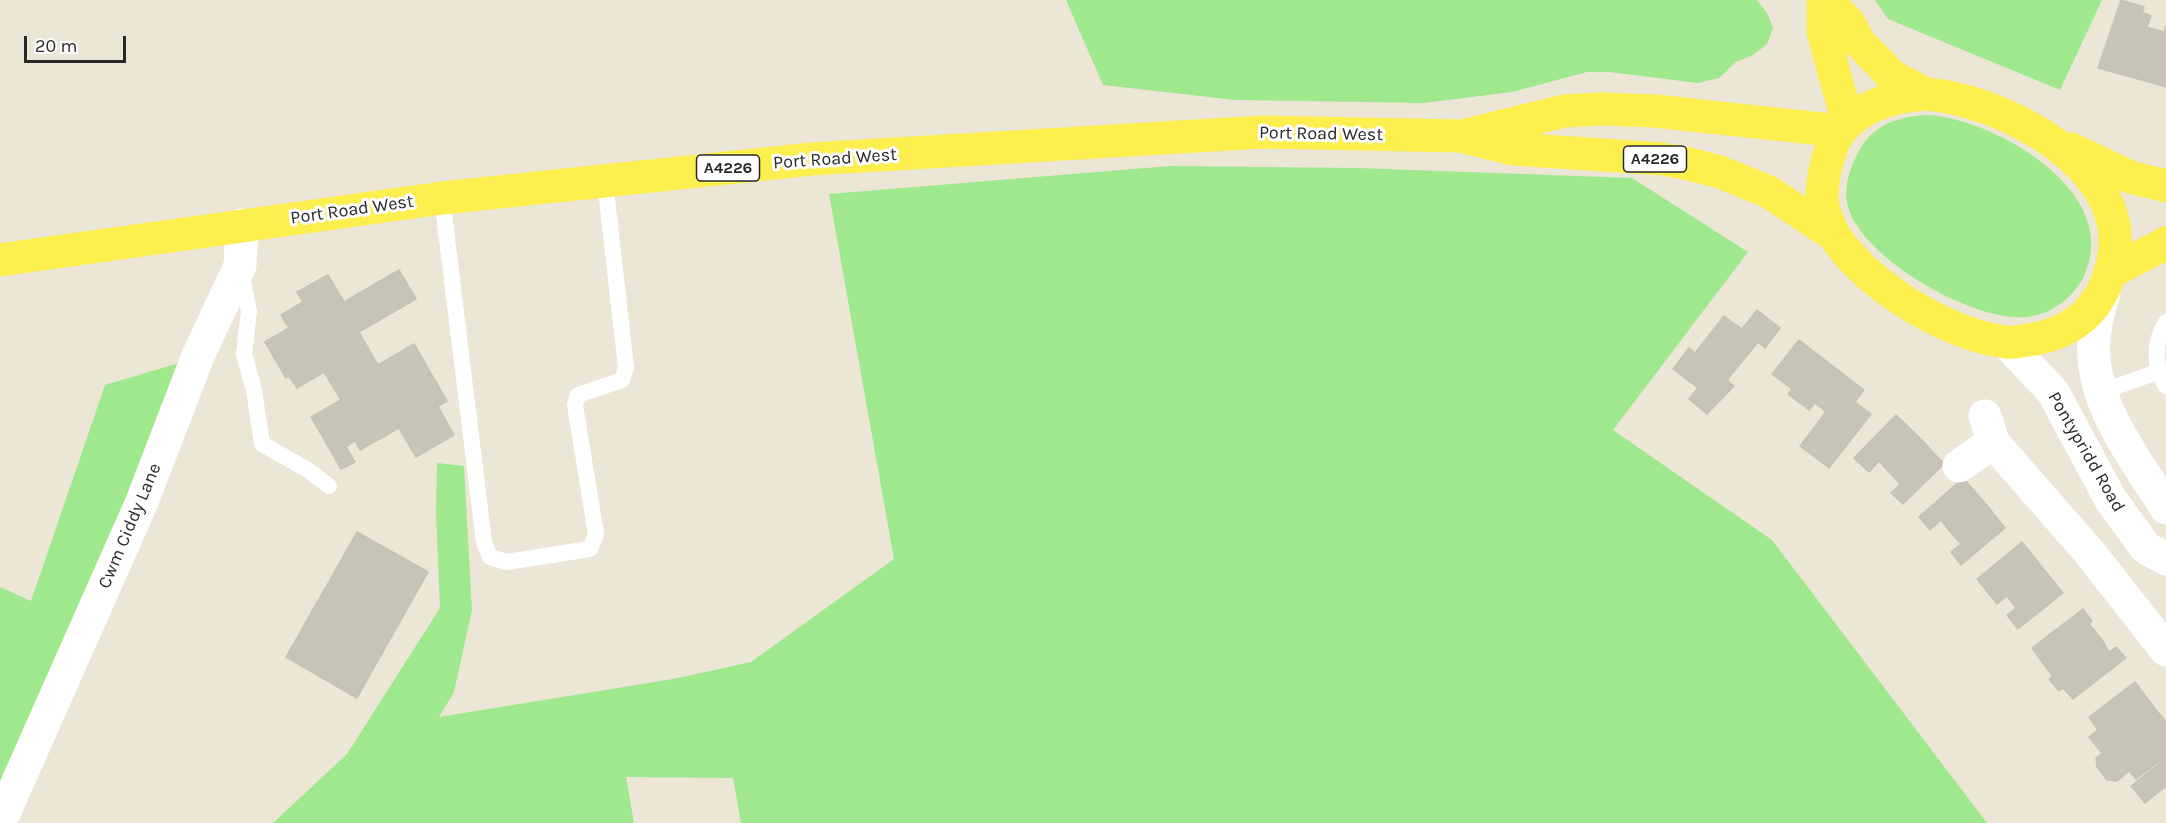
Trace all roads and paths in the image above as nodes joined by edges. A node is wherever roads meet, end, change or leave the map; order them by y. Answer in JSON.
{"nodes":[{"id":1,"x":1824,"y":0,"type":"edge"},
{"id":2,"x":1926,"y":94,"type":"junction"},
{"id":3,"x":1844,"y":127,"type":"junction"},
{"id":4,"x":1460,"y":136,"type":"junction"},
{"id":5,"x":2045,"y":136,"type":"junction"},
{"id":6,"x":605,"y":181,"type":"junction"},
{"id":7,"x":2166,"y":186,"type":"edge"},
{"id":8,"x":442,"y":198,"type":"junction"},
{"id":9,"x":242,"y":225,"type":"junction"},
{"id":10,"x":1834,"y":235,"type":"junction"},
{"id":11,"x":2166,"y":243,"type":"edge"},
{"id":12,"x":0,"y":260,"type":"edge"},
{"id":13,"x":239,"y":266,"type":"junction"},
{"id":14,"x":2107,"y":282,"type":"junction"},
{"id":15,"x":2166,"y":322,"type":"edge"},
{"id":16,"x":2166,"y":339,"type":"edge"},
{"id":17,"x":2007,"y":343,"type":"junction"},
{"id":18,"x":2163,"y":375,"type":"edge"},
{"id":19,"x":2101,"y":392,"type":"junction"},
{"id":20,"x":1959,"y":466,"type":"dead end"},
{"id":21,"x":329,"y":486,"type":"dead end"},
{"id":22,"x":2166,"y":508,"type":"edge"},
{"id":23,"x":2166,"y":559,"type":"edge"},
{"id":24,"x":2166,"y":650,"type":"edge"},
{"id":25,"x":0,"y":822,"type":"edge"}],
"edges":[{"from":1,"to":2,"type":"main road"},
{"from":1,"to":3,"type":"main road"},
{"from":2,"to":3,"type":"main road"},
{"from":2,"to":5,"type":"main road"},
{"from":3,"to":4,"type":"main road","name":"Port Road West","number":"A4226"},
{"from":3,"to":10,"type":"main road"},
{"from":4,"to":6,"type":"main road","name":"Port Road West","number":"A4226"},
{"from":4,"to":10,"type":"main road","name":"Port Road West","number":"A4226"},
{"from":5,"to":7,"type":"main road"},
{"from":5,"to":14,"type":"main road"},
{"from":6,"to":8,"type":"main road","name":"Port Road West","number":"A4226"},
{"from":6,"to":8,"type":"lane"},
{"from":8,"to":9,"type":"main road","name":"Port Road West","number":"A4226"},
{"from":9,"to":12,"type":"main road","name":"Port Road West","number":"A4226"},
{"from":9,"to":13,"type":"street","name":"Cwm Ciddy Lane"},
{"from":10,"to":17,"type":"main road"},
{"from":11,"to":14,"type":"main road"},
{"from":13,"to":21,"type":"lane"},
{"from":13,"to":25,"type":"street","name":"Cwm Ciddy Lane"},
{"from":14,"to":17,"type":"main road"},
{"from":14,"to":19,"type":"street"},
{"from":15,"to":18,"type":"lane"},
{"from":16,"to":18,"type":"lane"},
{"from":17,"to":23,"type":"street","name":"Pontypridd Road"},
{"from":18,"to":19,"type":"lane"},
{"from":19,"to":22,"type":"street"},
{"from":20,"to":24,"type":"street"}]}
